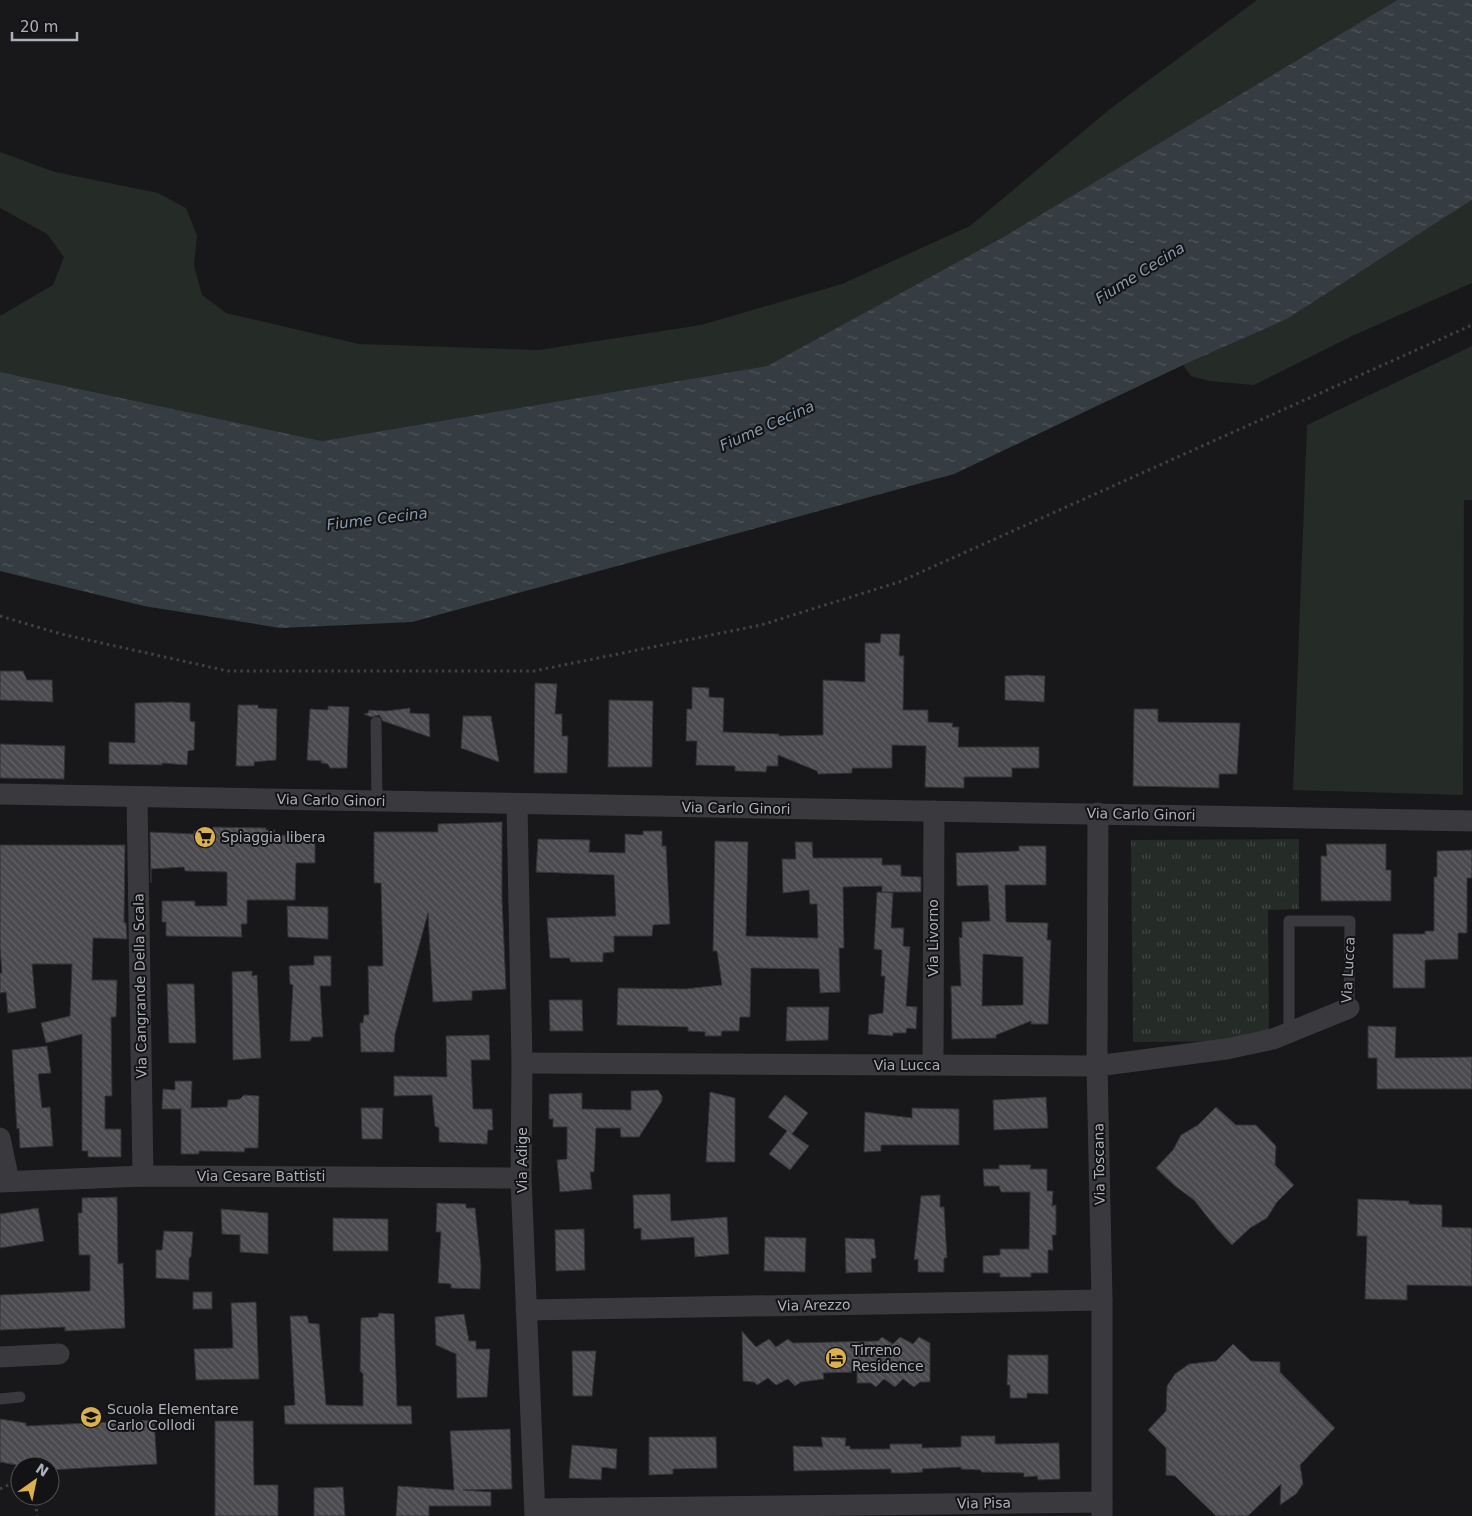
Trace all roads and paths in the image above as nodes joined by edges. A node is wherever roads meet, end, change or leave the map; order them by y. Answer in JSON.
{"nodes":[{"id":1,"x":1472,"y":325,"type":"edge"},
{"id":2,"x":0,"y":616,"type":"edge"},
{"id":3,"x":376,"y":722,"type":"dead end"},
{"id":4,"x":0,"y":794,"type":"edge"},
{"id":5,"x":137,"y":797,"type":"junction"},
{"id":6,"x":378,"y":801,"type":"junction"},
{"id":7,"x":517,"y":804,"type":"junction"},
{"id":8,"x":934,"y":811,"type":"junction"},
{"id":9,"x":1098,"y":813,"type":"junction"},
{"id":10,"x":1472,"y":821,"type":"edge"},
{"id":11,"x":1350,"y":1008,"type":"joint"},
{"id":12,"x":1289,"y":1033,"type":"junction"},
{"id":13,"x":522,"y":1063,"type":"junction"},
{"id":14,"x":933,"y":1065,"type":"junction"},
{"id":15,"x":1097,"y":1066,"type":"junction"},
{"id":16,"x":0,"y":1138,"type":"edge"},
{"id":17,"x":143,"y":1176,"type":"junction"},
{"id":18,"x":521,"y":1178,"type":"junction"},
{"id":19,"x":4,"y":1182,"type":"edge"},
{"id":20,"x":1102,"y":1300,"type":"junction"},
{"id":21,"x":526,"y":1310,"type":"junction"},
{"id":22,"x":60,"y":1354,"type":"dead end"},
{"id":23,"x":0,"y":1357,"type":"edge"},
{"id":24,"x":20,"y":1397,"type":"dead end"},
{"id":25,"x":0,"y":1399,"type":"edge"},
{"id":26,"x":1102,"y":1509,"type":"edge"},
{"id":27,"x":535,"y":1512,"type":"edge"}],
"edges":[{"from":1,"to":2,"type":"path"},
{"from":3,"to":6,"type":"lane"},
{"from":4,"to":5,"type":"street","name":"Via Carlo Ginori"},
{"from":5,"to":6,"type":"street","name":"Via Carlo Ginori"},
{"from":5,"to":17,"type":"street","name":"Via Cangrande Della Scala"},
{"from":6,"to":7,"type":"street","name":"Via Carlo Ginori"},
{"from":7,"to":8,"type":"street","name":"Via Carlo Ginori"},
{"from":7,"to":13,"type":"street","name":"Via Adige"},
{"from":8,"to":9,"type":"street","name":"Via Carlo Ginori"},
{"from":8,"to":14,"type":"street","name":"Via Livorno"},
{"from":9,"to":10,"type":"street","name":"Via Carlo Ginori"},
{"from":9,"to":15,"type":"street","name":"Via Toscana"},
{"from":11,"to":12,"type":"street","name":"Via Lucca"},
{"from":11,"to":12,"type":"lane","name":"Via Lucca"},
{"from":12,"to":15,"type":"street","name":"Via Lucca"},
{"from":13,"to":14,"type":"street","name":"Via Lucca"},
{"from":13,"to":18,"type":"street","name":"Via Adige"},
{"from":14,"to":15,"type":"street","name":"Via Lucca"},
{"from":15,"to":20,"type":"street","name":"Via Toscana"},
{"from":16,"to":19,"type":"street"},
{"from":17,"to":18,"type":"street","name":"Via Cesare Battisti"},
{"from":17,"to":19,"type":"street","name":"Via Cesare Battisti"},
{"from":18,"to":21,"type":"street","name":"Via Adige"},
{"from":20,"to":21,"type":"street","name":"Via Arezzo"},
{"from":20,"to":26,"type":"street","name":"Via Toscana"},
{"from":21,"to":27,"type":"street","name":"Via Adige"},
{"from":22,"to":23,"type":"street"},
{"from":24,"to":25,"type":"lane"},
{"from":26,"to":27,"type":"street","name":"Via Pisa"}]}
